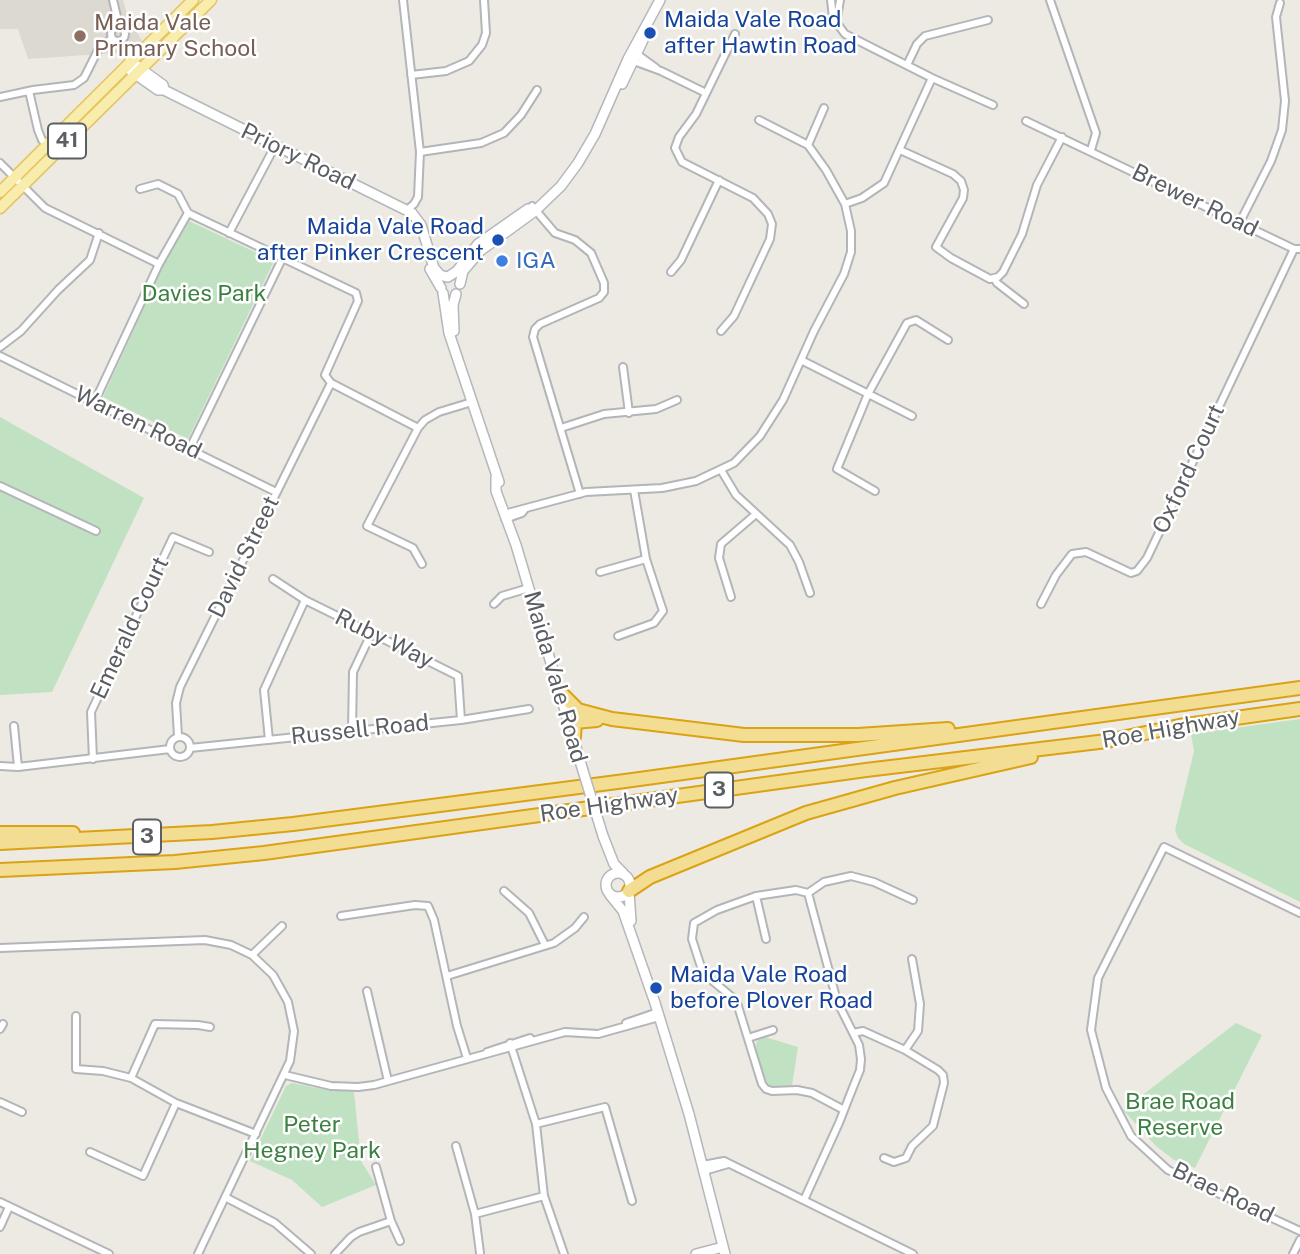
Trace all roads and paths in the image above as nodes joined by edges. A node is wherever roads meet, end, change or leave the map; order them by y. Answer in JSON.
{"nodes":[{"id":1,"x":113,"y":0,"type":"edge"},
{"id":2,"x":193,"y":0,"type":"edge"},
{"id":3,"x":211,"y":0,"type":"edge"},
{"id":4,"x":403,"y":0,"type":"edge"},
{"id":5,"x":484,"y":0,"type":"edge"},
{"id":6,"x":660,"y":0,"type":"edge"},
{"id":7,"x":831,"y":0,"type":"edge"},
{"id":8,"x":840,"y":0,"type":"edge"},
{"id":9,"x":1050,"y":0,"type":"edge"},
{"id":10,"x":1280,"y":3,"type":"dead end"},
{"id":11,"x":988,"y":20,"type":"dead end"},
{"id":12,"x":836,"y":24,"type":"junction"},
{"id":13,"x":116,"y":27,"type":"junction"},
{"id":14,"x":736,"y":34,"type":"dead end"},
{"id":15,"x":112,"y":38,"type":"junction"},
{"id":16,"x":633,"y":56,"type":"junction"},
{"id":17,"x":127,"y":64,"type":"junction"},
{"id":18,"x":907,"y":65,"type":"junction"},
{"id":19,"x":138,"y":72,"type":"junction"},
{"id":20,"x":411,"y":75,"type":"junction"},
{"id":21,"x":932,"y":78,"type":"junction"},
{"id":22,"x":537,"y":90,"type":"dead end"},
{"id":23,"x":29,"y":91,"type":"junction"},
{"id":24,"x":706,"y":93,"type":"junction"},
{"id":25,"x":0,"y":97,"type":"edge"},
{"id":26,"x":993,"y":105,"type":"dead end"},
{"id":27,"x":824,"y":108,"type":"dead end"},
{"id":28,"x":760,"y":120,"type":"dead end"},
{"id":29,"x":1026,"y":121,"type":"dead end"},
{"id":30,"x":1062,"y":138,"type":"junction"},
{"id":31,"x":808,"y":145,"type":"junction"},
{"id":32,"x":48,"y":146,"type":"junction"},
{"id":33,"x":275,"y":146,"type":"junction"},
{"id":34,"x":900,"y":150,"type":"junction"},
{"id":35,"x":1091,"y":150,"type":"junction"},
{"id":36,"x":420,"y":152,"type":"junction"},
{"id":37,"x":0,"y":163,"type":"edge"},
{"id":38,"x":719,"y":180,"type":"junction"},
{"id":39,"x":18,"y":182,"type":"junction"},
{"id":40,"x":140,"y":189,"type":"dead end"},
{"id":41,"x":0,"y":192,"type":"edge"},
{"id":42,"x":845,"y":204,"type":"junction"},
{"id":43,"x":0,"y":208,"type":"edge"},
{"id":44,"x":534,"y":208,"type":"junction"},
{"id":45,"x":407,"y":210,"type":"junction"},
{"id":46,"x":188,"y":213,"type":"junction"},
{"id":47,"x":1240,"y":222,"type":"junction"},
{"id":48,"x":99,"y":233,"type":"junction"},
{"id":49,"x":229,"y":233,"type":"junction"},
{"id":50,"x":423,"y":233,"type":"junction"},
{"id":51,"x":1297,"y":249,"type":"edge"},
{"id":52,"x":282,"y":259,"type":"junction"},
{"id":53,"x":159,"y":264,"type":"junction"},
{"id":54,"x":671,"y":272,"type":"dead end"},
{"id":55,"x":448,"y":277,"type":"junction"},
{"id":56,"x":994,"y":278,"type":"junction"},
{"id":57,"x":460,"y":284,"type":"junction"},
{"id":58,"x":442,"y":290,"type":"junction"},
{"id":59,"x":456,"y":294,"type":"junction"},
{"id":60,"x":1024,"y":304,"type":"dead end"},
{"id":61,"x":721,"y":331,"type":"dead end"},
{"id":62,"x":948,"y":340,"type":"dead end"},
{"id":63,"x":0,"y":348,"type":"edge"},
{"id":64,"x":0,"y":356,"type":"edge"},
{"id":65,"x":801,"y":360,"type":"junction"},
{"id":66,"x":623,"y":367,"type":"dead end"},
{"id":67,"x":464,"y":377,"type":"junction"},
{"id":68,"x":331,"y":383,"type":"junction"},
{"id":69,"x":868,"y":394,"type":"junction"},
{"id":70,"x":677,"y":400,"type":"dead end"},
{"id":71,"x":95,"y":401,"type":"junction"},
{"id":72,"x":472,"y":402,"type":"junction"},
{"id":73,"x":629,"y":413,"type":"junction"},
{"id":74,"x":912,"y":416,"type":"dead end"},
{"id":75,"x":418,"y":428,"type":"junction"},
{"id":76,"x":561,"y":428,"type":"junction"},
{"id":77,"x":190,"y":448,"type":"junction"},
{"id":78,"x":721,"y":470,"type":"junction"},
{"id":79,"x":0,"y":486,"type":"edge"},
{"id":80,"x":634,"y":490,"type":"junction"},
{"id":81,"x":875,"y":491,"type":"dead end"},
{"id":82,"x":276,"y":492,"type":"junction"},
{"id":83,"x":580,"y":494,"type":"junction"},
{"id":84,"x":756,"y":513,"type":"junction"},
{"id":85,"x":507,"y":516,"type":"junction"},
{"id":86,"x":96,"y":531,"type":"dead end"},
{"id":87,"x":209,"y":552,"type":"dead end"},
{"id":88,"x":646,"y":559,"type":"junction"},
{"id":89,"x":422,"y":564,"type":"dead end"},
{"id":90,"x":600,"y":572,"type":"dead end"},
{"id":91,"x":273,"y":579,"type":"dead end"},
{"id":92,"x":529,"y":588,"type":"junction"},
{"id":93,"x":810,"y":593,"type":"dead end"},
{"id":94,"x":731,"y":597,"type":"dead end"},
{"id":95,"x":305,"y":600,"type":"junction"},
{"id":96,"x":494,"y":604,"type":"dead end"},
{"id":97,"x":1041,"y":604,"type":"dead end"},
{"id":98,"x":372,"y":634,"type":"junction"},
{"id":99,"x":618,"y":636,"type":"dead end"},
{"id":100,"x":1300,"y":688,"type":"edge"},
{"id":101,"x":561,"y":694,"type":"junction"},
{"id":102,"x":529,"y":709,"type":"dead end"},
{"id":103,"x":1300,"y":709,"type":"edge"},
{"id":104,"x":612,"y":719,"type":"junction"},
{"id":105,"x":461,"y":720,"type":"junction"},
{"id":106,"x":14,"y":726,"type":"dead end"},
{"id":107,"x":1012,"y":727,"type":"junction"},
{"id":108,"x":352,"y":731,"type":"junction"},
{"id":109,"x":178,"y":736,"type":"junction"},
{"id":110,"x":574,"y":737,"type":"junction"},
{"id":111,"x":269,"y":740,"type":"junction"},
{"id":112,"x":1107,"y":741,"type":"junction"},
{"id":113,"x":190,"y":748,"type":"junction"},
{"id":114,"x":170,"y":750,"type":"junction"},
{"id":115,"x":93,"y":758,"type":"junction"},
{"id":116,"x":0,"y":766,"type":"edge"},
{"id":117,"x":18,"y":766,"type":"junction"},
{"id":118,"x":293,"y":824,"type":"junction"},
{"id":119,"x":0,"y":833,"type":"edge"},
{"id":120,"x":0,"y":843,"type":"edge"},
{"id":121,"x":607,"y":849,"type":"junction"},
{"id":122,"x":175,"y":862,"type":"junction"},
{"id":123,"x":0,"y":870,"type":"edge"},
{"id":124,"x":625,"y":875,"type":"junction"},
{"id":125,"x":0,"y":876,"type":"edge"},
{"id":126,"x":606,"y":883,"type":"junction"},
{"id":127,"x":504,"y":891,"type":"dead end"},
{"id":128,"x":629,"y":892,"type":"junction"},
{"id":129,"x":808,"y":893,"type":"junction"},
{"id":130,"x":610,"y":895,"type":"junction"},
{"id":131,"x":756,"y":896,"type":"junction"},
{"id":132,"x":913,"y":900,"type":"dead end"},
{"id":133,"x":1300,"y":913,"type":"edge"},
{"id":134,"x":341,"y":916,"type":"dead end"},
{"id":135,"x":584,"y":917,"type":"dead end"},
{"id":136,"x":282,"y":926,"type":"dead end"},
{"id":137,"x":766,"y":939,"type":"dead end"},
{"id":138,"x":545,"y":946,"type":"junction"},
{"id":139,"x":0,"y":948,"type":"edge"},
{"id":140,"x":639,"y":953,"type":"junction"},
{"id":141,"x":252,"y":954,"type":"junction"},
{"id":142,"x":912,"y":959,"type":"dead end"},
{"id":143,"x":447,"y":976,"type":"junction"},
{"id":144,"x":367,"y":991,"type":"dead end"},
{"id":145,"x":658,"y":1015,"type":"junction"},
{"id":146,"x":76,"y":1016,"type":"dead end"},
{"id":147,"x":209,"y":1027,"type":"dead end"},
{"id":148,"x":773,"y":1030,"type":"dead end"},
{"id":149,"x":853,"y":1033,"type":"junction"},
{"id":150,"x":748,"y":1038,"type":"junction"},
{"id":151,"x":510,"y":1045,"type":"junction"},
{"id":152,"x":905,"y":1050,"type":"junction"},
{"id":153,"x":467,"y":1058,"type":"junction"},
{"id":154,"x":285,"y":1075,"type":"junction"},
{"id":155,"x":131,"y":1078,"type":"junction"},
{"id":156,"x":388,"y":1082,"type":"junction"},
{"id":157,"x":0,"y":1102,"type":"edge"},
{"id":158,"x":176,"y":1103,"type":"junction"},
{"id":159,"x":844,"y":1110,"type":"junction"},
{"id":160,"x":22,"y":1112,"type":"dead end"},
{"id":161,"x":536,"y":1124,"type":"junction"},
{"id":162,"x":256,"y":1134,"type":"junction"},
{"id":163,"x":456,"y":1146,"type":"dead end"},
{"id":164,"x":90,"y":1152,"type":"dead end"},
{"id":165,"x":884,"y":1158,"type":"dead end"},
{"id":166,"x":376,"y":1167,"type":"dead end"},
{"id":167,"x":704,"y":1168,"type":"junction"},
{"id":168,"x":544,"y":1196,"type":"junction"},
{"id":169,"x":225,"y":1197,"type":"junction"},
{"id":170,"x":804,"y":1200,"type":"junction"},
{"id":171,"x":632,"y":1201,"type":"dead end"},
{"id":172,"x":0,"y":1202,"type":"edge"},
{"id":173,"x":9,"y":1206,"type":"junction"},
{"id":174,"x":475,"y":1214,"type":"junction"},
{"id":175,"x":391,"y":1222,"type":"junction"},
{"id":176,"x":0,"y":1227,"type":"edge"},
{"id":177,"x":1300,"y":1231,"type":"edge"},
{"id":178,"x":1300,"y":1240,"type":"edge"},
{"id":179,"x":400,"y":1241,"type":"dead end"},
{"id":180,"x":724,"y":1250,"type":"edge"},
{"id":181,"x":97,"y":1252,"type":"edge"},
{"id":182,"x":480,"y":1253,"type":"edge"},
{"id":183,"x":108,"y":1254,"type":"edge"},
{"id":184,"x":198,"y":1254,"type":"edge"},
{"id":185,"x":310,"y":1254,"type":"edge"},
{"id":186,"x":335,"y":1254,"type":"edge"},
{"id":187,"x":564,"y":1254,"type":"edge"},
{"id":188,"x":696,"y":1254,"type":"edge"},
{"id":189,"x":913,"y":1254,"type":"edge"},
{"id":190,"x":1293,"y":1254,"type":"edge"}],
"edges":[{"from":1,"to":13,"type":"street"},
{"from":2,"to":17,"type":"main road","number":"41"},
{"from":3,"to":19,"type":"main road","number":"41"},
{"from":4,"to":20,"type":"street"},
{"from":5,"to":20,"type":"street"},
{"from":6,"to":16,"type":"main road"},
{"from":7,"to":12,"type":"street"},
{"from":8,"to":12,"type":"street"},
{"from":9,"to":35,"type":"street"},
{"from":10,"to":47,"type":"street"},
{"from":11,"to":18,"type":"street"},
{"from":12,"to":18,"type":"street"},
{"from":13,"to":15,"type":"street"},
{"from":13,"to":15,"type":"street"},
{"from":14,"to":24,"type":"street"},
{"from":15,"to":23,"type":"street"},
{"from":16,"to":24,"type":"street"},
{"from":16,"to":44,"type":"main road"},
{"from":17,"to":19,"type":"main road","name":"Priory Road"},
{"from":17,"to":32,"type":"main road","number":"41"},
{"from":18,"to":21,"type":"street"},
{"from":19,"to":33,"type":"main road","name":"Priory Road"},
{"from":19,"to":39,"type":"main road","number":"41"},
{"from":20,"to":36,"type":"street"},
{"from":21,"to":26,"type":"street"},
{"from":21,"to":34,"type":"street"},
{"from":22,"to":36,"type":"street"},
{"from":23,"to":25,"type":"street"},
{"from":23,"to":32,"type":"street"},
{"from":24,"to":38,"type":"street"},
{"from":27,"to":31,"type":"street"},
{"from":28,"to":31,"type":"street"},
{"from":29,"to":30,"type":"street","name":"Brewer Road"},
{"from":30,"to":35,"type":"street","name":"Brewer Road"},
{"from":30,"to":56,"type":"street"},
{"from":31,"to":42,"type":"street"},
{"from":32,"to":39,"type":"main road","number":"41"},
{"from":33,"to":45,"type":"main road","name":"Priory Road"},
{"from":33,"to":49,"type":"street"},
{"from":34,"to":42,"type":"street"},
{"from":34,"to":56,"type":"street"},
{"from":35,"to":47,"type":"street","name":"Brewer Road"},
{"from":36,"to":45,"type":"street"},
{"from":37,"to":39,"type":"street"},
{"from":38,"to":54,"type":"street"},
{"from":38,"to":61,"type":"street"},
{"from":39,"to":41,"type":"main road","number":"41"},
{"from":39,"to":43,"type":"main road","number":"41"},
{"from":39,"to":48,"type":"street"},
{"from":40,"to":46,"type":"street"},
{"from":42,"to":65,"type":"street"},
{"from":44,"to":55,"type":"main road"},
{"from":44,"to":57,"type":"main road"},
{"from":44,"to":76,"type":"street"},
{"from":45,"to":50,"type":"main road","name":"Priory Road"},
{"from":46,"to":49,"type":"street"},
{"from":46,"to":53,"type":"street"},
{"from":47,"to":51,"type":"street","name":"Brewer Road"},
{"from":48,"to":53,"type":"street"},
{"from":48,"to":63,"type":"street"},
{"from":49,"to":52,"type":"street"},
{"from":50,"to":55,"type":"main road","name":"Priory Road"},
{"from":50,"to":58,"type":"main road","name":"Priory Road"},
{"from":51,"to":97,"type":"street","name":"Oxford Court"},
{"from":52,"to":68,"type":"street"},
{"from":52,"to":77,"type":"street"},
{"from":53,"to":71,"type":"street"},
{"from":55,"to":57,"type":"main road"},
{"from":55,"to":58,"type":"main road"},
{"from":56,"to":60,"type":"street"},
{"from":57,"to":59,"type":"main road"},
{"from":58,"to":59,"type":"main road"},
{"from":58,"to":67,"type":"main road","name":"Maida Vale Road"},
{"from":59,"to":67,"type":"main road","name":"Maida Vale Road"},
{"from":62,"to":69,"type":"street"},
{"from":64,"to":71,"type":"street","name":"Warren Road"},
{"from":65,"to":69,"type":"street"},
{"from":65,"to":78,"type":"street"},
{"from":66,"to":73,"type":"street"},
{"from":67,"to":72,"type":"main road","name":"Maida Vale Road"},
{"from":68,"to":75,"type":"street"},
{"from":68,"to":82,"type":"street","name":"David Street"},
{"from":69,"to":74,"type":"street"},
{"from":69,"to":81,"type":"street"},
{"from":70,"to":73,"type":"street"},
{"from":71,"to":77,"type":"street","name":"Warren Road"},
{"from":72,"to":75,"type":"street"},
{"from":72,"to":85,"type":"main road","name":"Maida Vale Road"},
{"from":73,"to":76,"type":"street"},
{"from":75,"to":89,"type":"street"},
{"from":76,"to":83,"type":"street"},
{"from":77,"to":82,"type":"street","name":"Warren Road"},
{"from":78,"to":80,"type":"street"},
{"from":78,"to":84,"type":"street"},
{"from":79,"to":86,"type":"street"},
{"from":80,"to":83,"type":"street"},
{"from":80,"to":88,"type":"street"},
{"from":82,"to":109,"type":"street","name":"David Street"},
{"from":83,"to":85,"type":"street"},
{"from":84,"to":93,"type":"street"},
{"from":84,"to":94,"type":"street"},
{"from":85,"to":92,"type":"main road","name":"Maida Vale Road"},
{"from":87,"to":115,"type":"street","name":"Emerald Court"},
{"from":88,"to":90,"type":"street"},
{"from":88,"to":99,"type":"street"},
{"from":91,"to":95,"type":"street","name":"Ruby Way"},
{"from":92,"to":96,"type":"street"},
{"from":92,"to":101,"type":"main road","name":"Maida Vale Road"},
{"from":95,"to":98,"type":"street","name":"Ruby Way"},
{"from":95,"to":111,"type":"street"},
{"from":98,"to":105,"type":"street","name":"Ruby Way"},
{"from":98,"to":108,"type":"street"},
{"from":100,"to":107,"type":"highway","name":"Roe Highway","number":"3"},
{"from":101,"to":104,"type":"highway"},
{"from":101,"to":110,"type":"main road","name":"Maida Vale Road"},
{"from":102,"to":105,"type":"street","name":"Russell Road"},
{"from":103,"to":112,"type":"highway","name":"Roe Highway","number":"3"},
{"from":104,"to":107,"type":"highway"},
{"from":104,"to":110,"type":"highway"},
{"from":105,"to":108,"type":"street","name":"Russell Road"},
{"from":106,"to":117,"type":"street"},
{"from":107,"to":118,"type":"highway","name":"Roe Highway","number":"3"},
{"from":108,"to":111,"type":"street","name":"Russell Road"},
{"from":109,"to":113,"type":"street"},
{"from":109,"to":114,"type":"street"},
{"from":110,"to":121,"type":"main road","name":"Maida Vale Road","bridge":true},
{"from":111,"to":113,"type":"street","name":"Russell Road"},
{"from":112,"to":122,"type":"highway","name":"Roe Highway","number":"3"},
{"from":112,"to":128,"type":"highway"},
{"from":113,"to":114,"type":"street"},
{"from":114,"to":115,"type":"street"},
{"from":115,"to":117,"type":"street"},
{"from":116,"to":117,"type":"street"},
{"from":118,"to":119,"type":"highway"},
{"from":118,"to":120,"type":"highway","name":"Roe Highway","number":"3"},
{"from":121,"to":124,"type":"main road","name":"Maida Vale Road"},
{"from":121,"to":126,"type":"main road","name":"Maida Vale Road"},
{"from":122,"to":123,"type":"highway","name":"Roe Highway","number":"3"},
{"from":122,"to":125,"type":"highway"},
{"from":124,"to":126,"type":"main road"},
{"from":124,"to":128,"type":"main road"},
{"from":126,"to":130,"type":"main road"},
{"from":127,"to":138,"type":"street"},
{"from":128,"to":130,"type":"main road"},
{"from":128,"to":140,"type":"main road"},
{"from":129,"to":131,"type":"street"},
{"from":129,"to":132,"type":"street"},
{"from":129,"to":149,"type":"street"},
{"from":130,"to":140,"type":"main road"},
{"from":131,"to":137,"type":"street"},
{"from":131,"to":150,"type":"street"},
{"from":133,"to":177,"type":"street","name":"Brae Road"},
{"from":134,"to":143,"type":"street"},
{"from":135,"to":138,"type":"street"},
{"from":136,"to":141,"type":"street"},
{"from":138,"to":143,"type":"street"},
{"from":139,"to":141,"type":"street"},
{"from":140,"to":145,"type":"main road"},
{"from":141,"to":154,"type":"street"},
{"from":142,"to":152,"type":"street"},
{"from":143,"to":153,"type":"street"},
{"from":144,"to":156,"type":"street"},
{"from":145,"to":151,"type":"street"},
{"from":145,"to":167,"type":"main road"},
{"from":146,"to":155,"type":"street"},
{"from":147,"to":155,"type":"street"},
{"from":148,"to":150,"type":"street"},
{"from":149,"to":152,"type":"street"},
{"from":149,"to":159,"type":"street"},
{"from":150,"to":159,"type":"street"},
{"from":151,"to":153,"type":"street"},
{"from":151,"to":161,"type":"street"},
{"from":152,"to":165,"type":"street"},
{"from":153,"to":156,"type":"street"},
{"from":154,"to":156,"type":"street"},
{"from":154,"to":162,"type":"street"},
{"from":155,"to":158,"type":"street"},
{"from":157,"to":160,"type":"street"},
{"from":158,"to":162,"type":"street"},
{"from":158,"to":164,"type":"street"},
{"from":159,"to":170,"type":"street"},
{"from":161,"to":168,"type":"street"},
{"from":161,"to":171,"type":"street"},
{"from":162,"to":169,"type":"street"},
{"from":163,"to":174,"type":"street"},
{"from":166,"to":175,"type":"street"},
{"from":167,"to":170,"type":"street"},
{"from":167,"to":180,"type":"main road"},
{"from":168,"to":174,"type":"street"},
{"from":168,"to":187,"type":"street"},
{"from":169,"to":184,"type":"street"},
{"from":169,"to":185,"type":"street"},
{"from":170,"to":189,"type":"street"},
{"from":172,"to":173,"type":"street"},
{"from":173,"to":176,"type":"street"},
{"from":173,"to":181,"type":"street"},
{"from":174,"to":182,"type":"street"},
{"from":175,"to":179,"type":"street"},
{"from":175,"to":186,"type":"street"},
{"from":178,"to":190,"type":"street"},
{"from":180,"to":188,"type":"main road"},
{"from":181,"to":183,"type":"street"}]}
